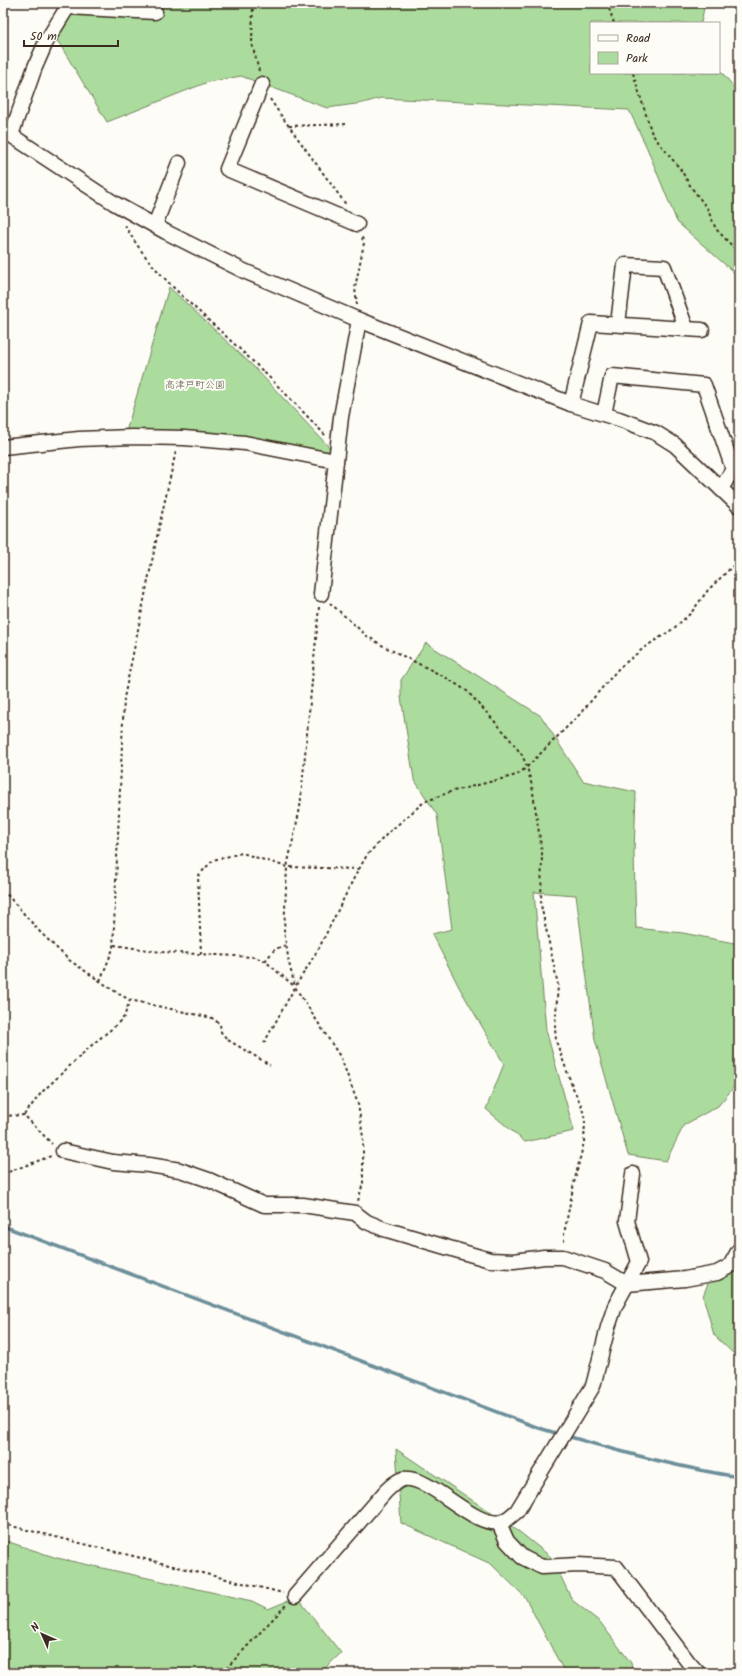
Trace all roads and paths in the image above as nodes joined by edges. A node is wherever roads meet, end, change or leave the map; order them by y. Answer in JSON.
{"nodes":[{"id":1,"x":253,"y":3,"type":"edge"},
{"id":2,"x":607,"y":3,"type":"edge"},
{"id":3,"x":69,"y":5,"type":"edge"},
{"id":4,"x":108,"y":6,"type":"edge"},
{"id":5,"x":155,"y":12,"type":"dead end"},
{"id":6,"x":614,"y":22,"type":"edge"},
{"id":7,"x":632,"y":74,"type":"edge"},
{"id":8,"x":262,"y":84,"type":"junction"},
{"id":9,"x":349,"y":124,"type":"dead end"},
{"id":10,"x":288,"y":126,"type":"junction"},
{"id":11,"x":7,"y":132,"type":"edge"},
{"id":12,"x":179,"y":163,"type":"dead end"},
{"id":13,"x":124,"y":223,"type":"dead end"},
{"id":14,"x":357,"y":224,"type":"junction"},
{"id":15,"x":155,"y":226,"type":"junction"},
{"id":16,"x":739,"y":254,"type":"edge"},
{"id":17,"x":359,"y":320,"type":"junction"},
{"id":18,"x":618,"y":324,"type":"junction"},
{"id":19,"x":686,"y":328,"type":"junction"},
{"id":20,"x":702,"y":330,"type":"dead end"},
{"id":21,"x":571,"y":404,"type":"junction"},
{"id":22,"x":604,"y":414,"type":"junction"},
{"id":23,"x":184,"y":438,"type":"junction"},
{"id":24,"x":3,"y":447,"type":"edge"},
{"id":25,"x":337,"y":454,"type":"junction"},
{"id":26,"x":722,"y":489,"type":"junction"},
{"id":27,"x":739,"y":506,"type":"edge"},
{"id":28,"x":739,"y":560,"type":"edge"},
{"id":29,"x":321,"y":594,"type":"junction"},
{"id":30,"x":527,"y":767,"type":"junction"},
{"id":31,"x":286,"y":868,"type":"junction"},
{"id":32,"x":359,"y":870,"type":"junction"},
{"id":33,"x":3,"y":890,"type":"edge"},
{"id":34,"x":114,"y":945,"type":"junction"},
{"id":35,"x":286,"y":945,"type":"junction"},
{"id":36,"x":201,"y":954,"type":"junction"},
{"id":37,"x":265,"y":961,"type":"junction"},
{"id":38,"x":100,"y":981,"type":"junction"},
{"id":39,"x":295,"y":987,"type":"junction"},
{"id":40,"x":130,"y":1000,"type":"junction"},
{"id":41,"x":264,"y":1043,"type":"dead end"},
{"id":42,"x":270,"y":1065,"type":"dead end"},
{"id":43,"x":24,"y":1115,"type":"junction"},
{"id":44,"x":3,"y":1116,"type":"edge"},
{"id":45,"x":63,"y":1151,"type":"junction"},
{"id":46,"x":3,"y":1174,"type":"edge"},
{"id":47,"x":633,"y":1174,"type":"dead end"},
{"id":48,"x":355,"y":1213,"type":"junction"},
{"id":49,"x":739,"y":1250,"type":"edge"},
{"id":50,"x":563,"y":1257,"type":"junction"},
{"id":51,"x":627,"y":1284,"type":"junction"},
{"id":52,"x":499,"y":1522,"type":"junction"},
{"id":53,"x":3,"y":1524,"type":"edge"},
{"id":54,"x":294,"y":1596,"type":"junction"},
{"id":55,"x":222,"y":1673,"type":"edge"},
{"id":56,"x":698,"y":1673,"type":"edge"}],
"edges":[{"from":1,"to":8,"type":"path"},
{"from":2,"to":6,"type":"path"},
{"from":3,"to":4,"type":"street"},
{"from":3,"to":11,"type":"street"},
{"from":4,"to":5,"type":"street"},
{"from":7,"to":16,"type":"path"},
{"from":8,"to":10,"type":"path"},
{"from":8,"to":14,"type":"street"},
{"from":9,"to":10,"type":"path"},
{"from":10,"to":14,"type":"path"},
{"from":11,"to":15,"type":"street"},
{"from":12,"to":15,"type":"street"},
{"from":13,"to":25,"type":"path"},
{"from":14,"to":17,"type":"path"},
{"from":15,"to":17,"type":"street"},
{"from":17,"to":21,"type":"street"},
{"from":17,"to":25,"type":"street"},
{"from":18,"to":19,"type":"street"},
{"from":18,"to":19,"type":"street"},
{"from":18,"to":21,"type":"street"},
{"from":19,"to":20,"type":"street"},
{"from":21,"to":22,"type":"street"},
{"from":22,"to":26,"type":"street"},
{"from":22,"to":26,"type":"street"},
{"from":23,"to":24,"type":"street"},
{"from":23,"to":25,"type":"street"},
{"from":23,"to":34,"type":"path"},
{"from":25,"to":29,"type":"street"},
{"from":26,"to":27,"type":"street"},
{"from":28,"to":30,"type":"path"},
{"from":29,"to":30,"type":"path"},
{"from":29,"to":31,"type":"path"},
{"from":30,"to":32,"type":"path"},
{"from":30,"to":50,"type":"path"},
{"from":31,"to":32,"type":"path"},
{"from":31,"to":35,"type":"path"},
{"from":31,"to":36,"type":"path"},
{"from":32,"to":39,"type":"path"},
{"from":33,"to":38,"type":"path"},
{"from":34,"to":36,"type":"path"},
{"from":34,"to":38,"type":"path"},
{"from":35,"to":37,"type":"path"},
{"from":35,"to":39,"type":"path"},
{"from":36,"to":37,"type":"path"},
{"from":37,"to":39,"type":"path"},
{"from":38,"to":40,"type":"path"},
{"from":39,"to":41,"type":"path"},
{"from":39,"to":48,"type":"path"},
{"from":40,"to":42,"type":"path"},
{"from":40,"to":43,"type":"path"},
{"from":43,"to":44,"type":"path"},
{"from":43,"to":45,"type":"path"},
{"from":45,"to":46,"type":"path"},
{"from":45,"to":48,"type":"street"},
{"from":47,"to":51,"type":"street"},
{"from":48,"to":50,"type":"street"},
{"from":49,"to":51,"type":"street"},
{"from":50,"to":51,"type":"street"},
{"from":51,"to":52,"type":"street"},
{"from":52,"to":54,"type":"street"},
{"from":52,"to":56,"type":"street"},
{"from":53,"to":54,"type":"path"},
{"from":54,"to":55,"type":"path"}]}
